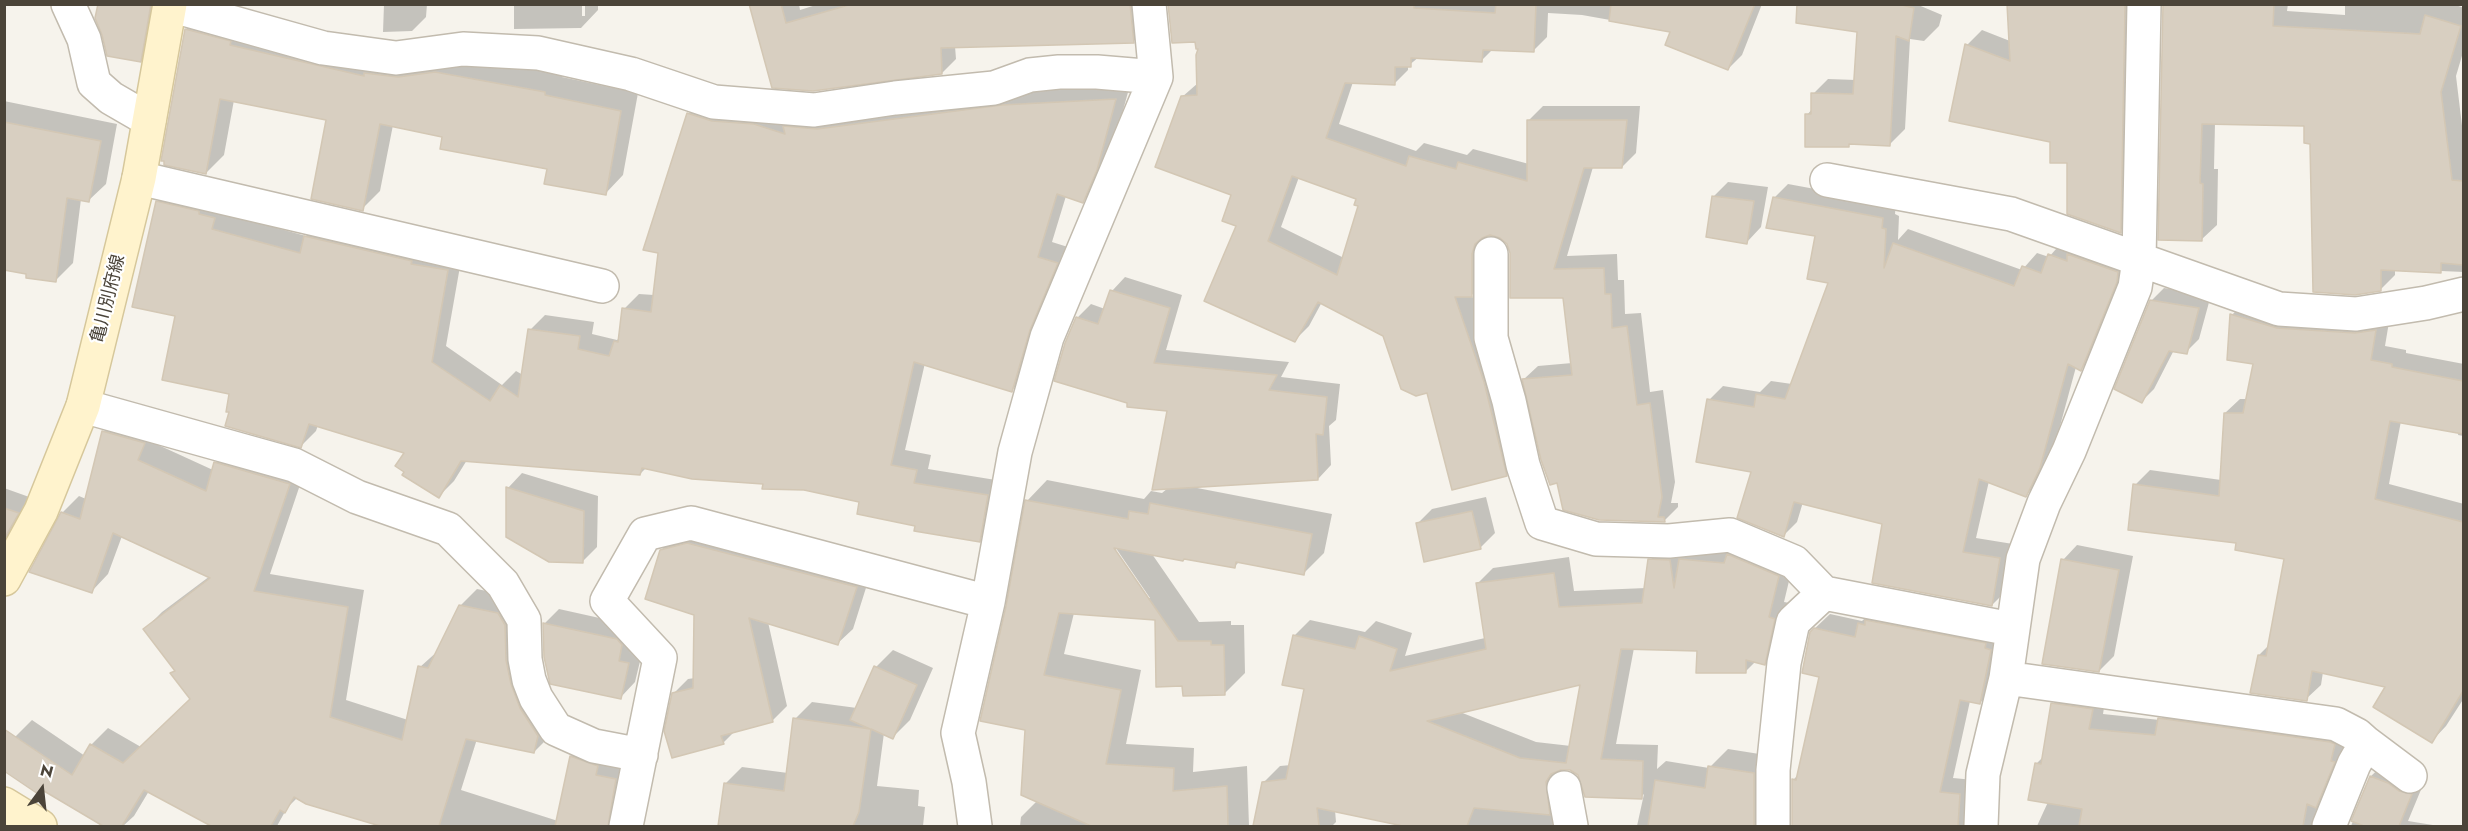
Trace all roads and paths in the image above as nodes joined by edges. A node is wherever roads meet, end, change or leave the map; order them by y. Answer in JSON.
{"nodes":[{"id":1,"x":68,"y":4,"type":"edge"},
{"id":2,"x":1149,"y":4,"type":"edge"},
{"id":3,"x":2144,"y":4,"type":"edge"},
{"id":4,"x":170,"y":5,"type":"edge"},
{"id":5,"x":1156,"y":77,"type":"junction"},
{"id":6,"x":149,"y":120,"type":"junction"},
{"id":7,"x":139,"y":178,"type":"junction"},
{"id":8,"x":1827,"y":180,"type":"dead end"},
{"id":9,"x":1491,"y":254,"type":"dead end"},
{"id":10,"x":2139,"y":261,"type":"junction"},
{"id":11,"x":602,"y":286,"type":"dead end"},
{"id":12,"x":2463,"y":294,"type":"edge"},
{"id":13,"x":84,"y":406,"type":"junction"},
{"id":14,"x":4,"y":579,"type":"edge"},
{"id":15,"x":1824,"y":593,"type":"junction"},
{"id":16,"x":988,"y":602,"type":"junction"},
{"id":17,"x":2011,"y":629,"type":"junction"},
{"id":18,"x":2006,"y":678,"type":"junction"},
{"id":19,"x":2366,"y":743,"type":"junction"},
{"id":20,"x":641,"y":755,"type":"junction"},
{"id":21,"x":2410,"y":776,"type":"dead end"},
{"id":22,"x":1564,"y":788,"type":"dead end"},
{"id":23,"x":4,"y":804,"type":"edge"},
{"id":24,"x":40,"y":826,"type":"edge"},
{"id":25,"x":626,"y":826,"type":"edge"},
{"id":26,"x":975,"y":826,"type":"edge"},
{"id":27,"x":1571,"y":826,"type":"edge"},
{"id":28,"x":1773,"y":826,"type":"edge"},
{"id":29,"x":1981,"y":826,"type":"edge"},
{"id":30,"x":2329,"y":826,"type":"edge"}],
"edges":[{"from":1,"to":6,"type":"street"},
{"from":2,"to":5,"type":"street"},
{"from":3,"to":10,"type":"street"},
{"from":4,"to":5,"type":"street"},
{"from":4,"to":6,"type":"main road","name":"亀川別府線"},
{"from":5,"to":16,"type":"street"},
{"from":6,"to":7,"type":"main road","name":"亀川別府線"},
{"from":7,"to":11,"type":"street"},
{"from":7,"to":13,"type":"main road","name":"亀川別府線"},
{"from":8,"to":10,"type":"street"},
{"from":9,"to":15,"type":"street"},
{"from":10,"to":12,"type":"street"},
{"from":10,"to":17,"type":"street"},
{"from":13,"to":14,"type":"main road","name":"亀川別府線"},
{"from":13,"to":20,"type":"street"},
{"from":15,"to":17,"type":"street"},
{"from":15,"to":28,"type":"street"},
{"from":16,"to":20,"type":"street"},
{"from":16,"to":26,"type":"street"},
{"from":17,"to":18,"type":"street"},
{"from":18,"to":19,"type":"street"},
{"from":18,"to":29,"type":"street"},
{"from":19,"to":21,"type":"street"},
{"from":19,"to":30,"type":"street"},
{"from":20,"to":25,"type":"street"},
{"from":22,"to":27,"type":"street"},
{"from":23,"to":24,"type":"main road"}]}
